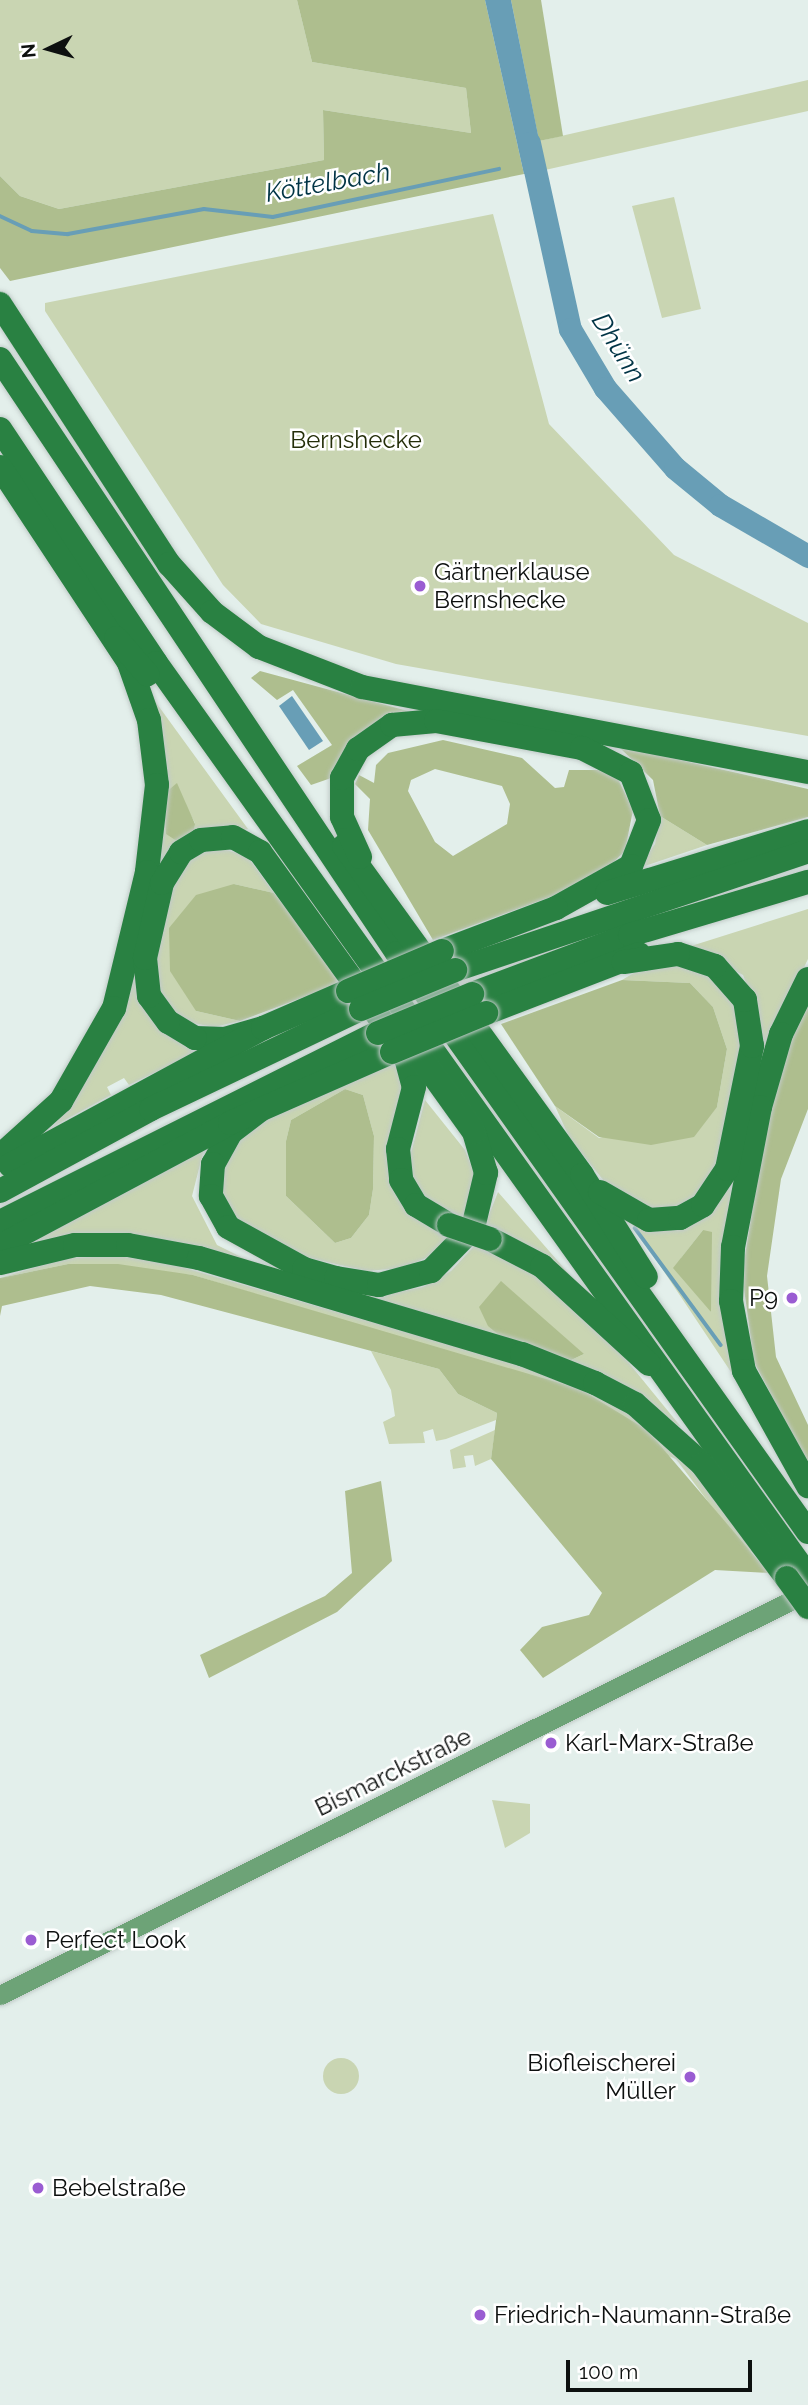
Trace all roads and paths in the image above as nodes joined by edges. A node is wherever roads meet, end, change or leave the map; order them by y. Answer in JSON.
{"nodes":[{"id":1,"x":0,"y":304,"type":"edge"},
{"id":2,"x":0,"y":359,"type":"edge"},
{"id":3,"x":0,"y":429,"type":"edge"},
{"id":4,"x":0,"y":467,"type":"edge"},
{"id":5,"x":116,"y":638,"type":"junction"},
{"id":6,"x":210,"y":672,"type":"junction"},
{"id":7,"x":808,"y":772,"type":"edge"},
{"id":8,"x":808,"y":831,"type":"edge"},
{"id":9,"x":808,"y":851,"type":"edge"},
{"id":10,"x":370,"y":877,"type":"junction"},
{"id":11,"x":808,"y":882,"type":"edge"},
{"id":12,"x":726,"y":905,"type":"junction"},
{"id":13,"x":556,"y":908,"type":"junction"},
{"id":14,"x":449,"y":961,"type":"junction"},
{"id":15,"x":624,"y":962,"type":"junction"},
{"id":16,"x":808,"y":979,"type":"edge"},
{"id":17,"x":355,"y":1000,"type":"junction"},
{"id":18,"x":479,"y":1004,"type":"junction"},
{"id":19,"x":263,"y":1028,"type":"junction"},
{"id":20,"x":385,"y":1042,"type":"junction"},
{"id":21,"x":259,"y":1111,"type":"junction"},
{"id":22,"x":0,"y":1156,"type":"edge"},
{"id":23,"x":0,"y":1171,"type":"edge"},
{"id":24,"x":583,"y":1175,"type":"junction"},
{"id":25,"x":0,"y":1191,"type":"edge"},
{"id":26,"x":0,"y":1222,"type":"edge"},
{"id":27,"x":0,"y":1246,"type":"edge"},
{"id":28,"x":0,"y":1263,"type":"edge"},
{"id":29,"x":673,"y":1380,"type":"junction"},
{"id":30,"x":743,"y":1439,"type":"junction"},
{"id":31,"x":808,"y":1486,"type":"edge"},
{"id":32,"x":808,"y":1532,"type":"edge"},
{"id":33,"x":802,"y":1579,"type":"edge"},
{"id":34,"x":808,"y":1607,"type":"edge"},
{"id":35,"x":0,"y":1995,"type":"edge"}],
"edges":[{"from":1,"to":7,"type":"highway"},
{"from":2,"to":6,"type":"highway"},
{"from":3,"to":29,"type":"highway"},
{"from":4,"to":5,"type":"highway"},
{"from":5,"to":21,"type":"highway"},
{"from":5,"to":22,"type":"highway"},
{"from":6,"to":10,"type":"highway"},
{"from":6,"to":30,"type":"highway"},
{"from":8,"to":13,"type":"highway"},
{"from":9,"to":14,"type":"highway"},
{"from":10,"to":13,"type":"highway"},
{"from":10,"to":24,"type":"highway"},
{"from":11,"to":12,"type":"highway"},
{"from":12,"to":15,"type":"highway"},
{"from":12,"to":18,"type":"highway"},
{"from":13,"to":14,"type":"highway"},
{"from":14,"to":17,"type":"highway","bridge":true},
{"from":15,"to":18,"type":"highway"},
{"from":15,"to":24,"type":"highway"},
{"from":16,"to":31,"type":"highway"},
{"from":17,"to":19,"type":"highway"},
{"from":17,"to":25,"type":"highway"},
{"from":18,"to":20,"type":"highway","bridge":true},
{"from":19,"to":23,"type":"highway"},
{"from":19,"to":29,"type":"highway","bridge":true},
{"from":20,"to":21,"type":"highway"},
{"from":20,"to":26,"type":"highway"},
{"from":21,"to":27,"type":"highway"},
{"from":24,"to":30,"type":"highway"},
{"from":28,"to":33,"type":"highway"},
{"from":29,"to":33,"type":"highway"},
{"from":30,"to":32,"type":"highway"},
{"from":33,"to":34,"type":"highway","bridge":true},
{"from":33,"to":35,"type":"main road","name":"Bismarckstraße"}]}
